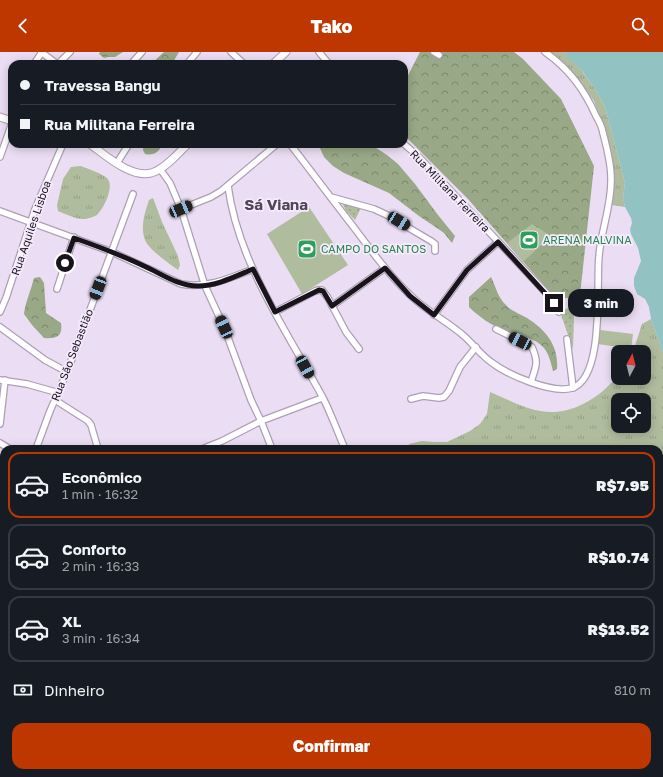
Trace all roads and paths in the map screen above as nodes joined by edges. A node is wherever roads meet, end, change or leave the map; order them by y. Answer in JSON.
{"nodes":[{"id":1,"x":42,"y":52,"type":"edge"},
{"id":2,"x":70,"y":52,"type":"edge"},
{"id":3,"x":142,"y":52,"type":"edge"},
{"id":4,"x":197,"y":52,"type":"edge"},
{"id":5,"x":231,"y":52,"type":"edge"},
{"id":6,"x":286,"y":52,"type":"edge"},
{"id":7,"x":319,"y":52,"type":"edge"},
{"id":8,"x":545,"y":52,"type":"edge"},
{"id":9,"x":53,"y":60,"type":"edge"},
{"id":10,"x":62,"y":60,"type":"edge"},
{"id":11,"x":135,"y":60,"type":"edge"},
{"id":12,"x":190,"y":60,"type":"edge"},
{"id":13,"x":240,"y":60,"type":"edge"},
{"id":14,"x":277,"y":60,"type":"edge"},
{"id":15,"x":326,"y":60,"type":"edge"},
{"id":16,"x":8,"y":134,"type":"edge"},
{"id":17,"x":61,"y":148,"type":"edge"},
{"id":18,"x":96,"y":148,"type":"edge"},
{"id":19,"x":126,"y":148,"type":"edge"},
{"id":20,"x":184,"y":148,"type":"edge"},
{"id":21,"x":272,"y":148,"type":"edge"},
{"id":22,"x":293,"y":148,"type":"edge"},
{"id":23,"x":408,"y":148,"type":"edge"},
{"id":24,"x":0,"y":157,"type":"edge"},
{"id":25,"x":117,"y":163,"type":"junction"},
{"id":26,"x":160,"y":169,"type":"junction"},
{"id":27,"x":228,"y":186,"type":"junction"},
{"id":28,"x":133,"y":194,"type":"dead end"},
{"id":29,"x":331,"y":197,"type":"junction"},
{"id":30,"x":181,"y":209,"type":"junction"},
{"id":31,"x":0,"y":210,"type":"edge"},
{"id":32,"x":31,"y":221,"type":"junction"},
{"id":33,"x":74,"y":238,"type":"junction"},
{"id":34,"x":498,"y":242,"type":"junction"},
{"id":35,"x":435,"y":251,"type":"dead end"},
{"id":36,"x":112,"y":252,"type":"junction"},
{"id":37,"x":385,"y":268,"type":"junction"},
{"id":38,"x":253,"y":269,"type":"junction"},
{"id":39,"x":205,"y":286,"type":"junction"},
{"id":40,"x":56,"y":289,"type":"dead end"},
{"id":41,"x":332,"y":306,"type":"junction"},
{"id":42,"x":0,"y":312,"type":"edge"},
{"id":43,"x":275,"y":312,"type":"junction"},
{"id":44,"x":559,"y":312,"type":"dead end"},
{"id":45,"x":434,"y":315,"type":"junction"},
{"id":46,"x":0,"y":327,"type":"edge"},
{"id":47,"x":496,"y":329,"type":"dead end"},
{"id":48,"x":567,"y":339,"type":"dead end"},
{"id":49,"x":476,"y":347,"type":"junction"},
{"id":50,"x":359,"y":349,"type":"dead end"},
{"id":51,"x":67,"y":372,"type":"junction"},
{"id":52,"x":3,"y":380,"type":"edge"},
{"id":53,"x":531,"y":382,"type":"junction"},
{"id":54,"x":573,"y":388,"type":"junction"},
{"id":55,"x":59,"y":392,"type":"junction"},
{"id":56,"x":322,"y":398,"type":"junction"},
{"id":57,"x":411,"y":399,"type":"dead end"},
{"id":58,"x":55,"y":400,"type":"junction"},
{"id":59,"x":261,"y":421,"type":"junction"},
{"id":60,"x":0,"y":424,"type":"edge"},
{"id":61,"x":38,"y":445,"type":"edge"},
{"id":62,"x":97,"y":445,"type":"edge"},
{"id":63,"x":212,"y":445,"type":"edge"},
{"id":64,"x":270,"y":445,"type":"edge"},
{"id":65,"x":343,"y":445,"type":"edge"}],
"edges":[{"from":1,"to":9,"type":"street"},
{"from":2,"to":10,"type":"street"},
{"from":3,"to":11,"type":"street"},
{"from":4,"to":12,"type":"street"},
{"from":5,"to":13,"type":"street"},
{"from":6,"to":14,"type":"street"},
{"from":7,"to":15,"type":"street"},
{"from":8,"to":54,"type":"street"},
{"from":16,"to":24,"type":"street"},
{"from":17,"to":32,"type":"street","name":"Rua Aquiles Lisboa"},
{"from":18,"to":25,"type":"street"},
{"from":19,"to":25,"type":"street"},
{"from":20,"to":26,"type":"street"},
{"from":21,"to":27,"type":"street"},
{"from":22,"to":29,"type":"street"},
{"from":23,"to":34,"type":"street","name":"Rua Militana Ferreira"},
{"from":25,"to":26,"type":"street"},
{"from":26,"to":30,"type":"street"},
{"from":27,"to":30,"type":"street"},
{"from":27,"to":38,"type":"street"},
{"from":28,"to":36,"type":"street","name":"Rua São Sebastião"},
{"from":29,"to":35,"type":"street"},
{"from":29,"to":37,"type":"street"},
{"from":30,"to":39,"type":"street"},
{"from":31,"to":32,"type":"street"},
{"from":32,"to":33,"type":"street"},
{"from":32,"to":42,"type":"street","name":"Rua Aquiles Lisboa"},
{"from":33,"to":36,"type":"street"},
{"from":33,"to":40,"type":"street"},
{"from":34,"to":44,"type":"street","name":"Rua Militana Ferreira"},
{"from":34,"to":45,"type":"street"},
{"from":36,"to":39,"type":"street"},
{"from":36,"to":51,"type":"street","name":"Rua São Sebastião"},
{"from":37,"to":41,"type":"street"},
{"from":37,"to":45,"type":"street"},
{"from":38,"to":39,"type":"street"},
{"from":38,"to":43,"type":"street"},
{"from":39,"to":59,"type":"street"},
{"from":41,"to":43,"type":"street"},
{"from":41,"to":50,"type":"street"},
{"from":43,"to":56,"type":"street"},
{"from":45,"to":49,"type":"street"},
{"from":46,"to":51,"type":"street"},
{"from":47,"to":53,"type":"street"},
{"from":48,"to":54,"type":"street"},
{"from":49,"to":53,"type":"street"},
{"from":49,"to":57,"type":"street"},
{"from":51,"to":55,"type":"street","name":"Rua São Sebastião"},
{"from":52,"to":55,"type":"street"},
{"from":52,"to":60,"type":"street"},
{"from":53,"to":54,"type":"street"},
{"from":55,"to":58,"type":"street","name":"Rua São Sebastião"},
{"from":56,"to":59,"type":"street"},
{"from":56,"to":65,"type":"street"},
{"from":58,"to":61,"type":"street","name":"Rua São Sebastião"},
{"from":58,"to":62,"type":"street"},
{"from":59,"to":63,"type":"street"},
{"from":59,"to":64,"type":"street"}]}
